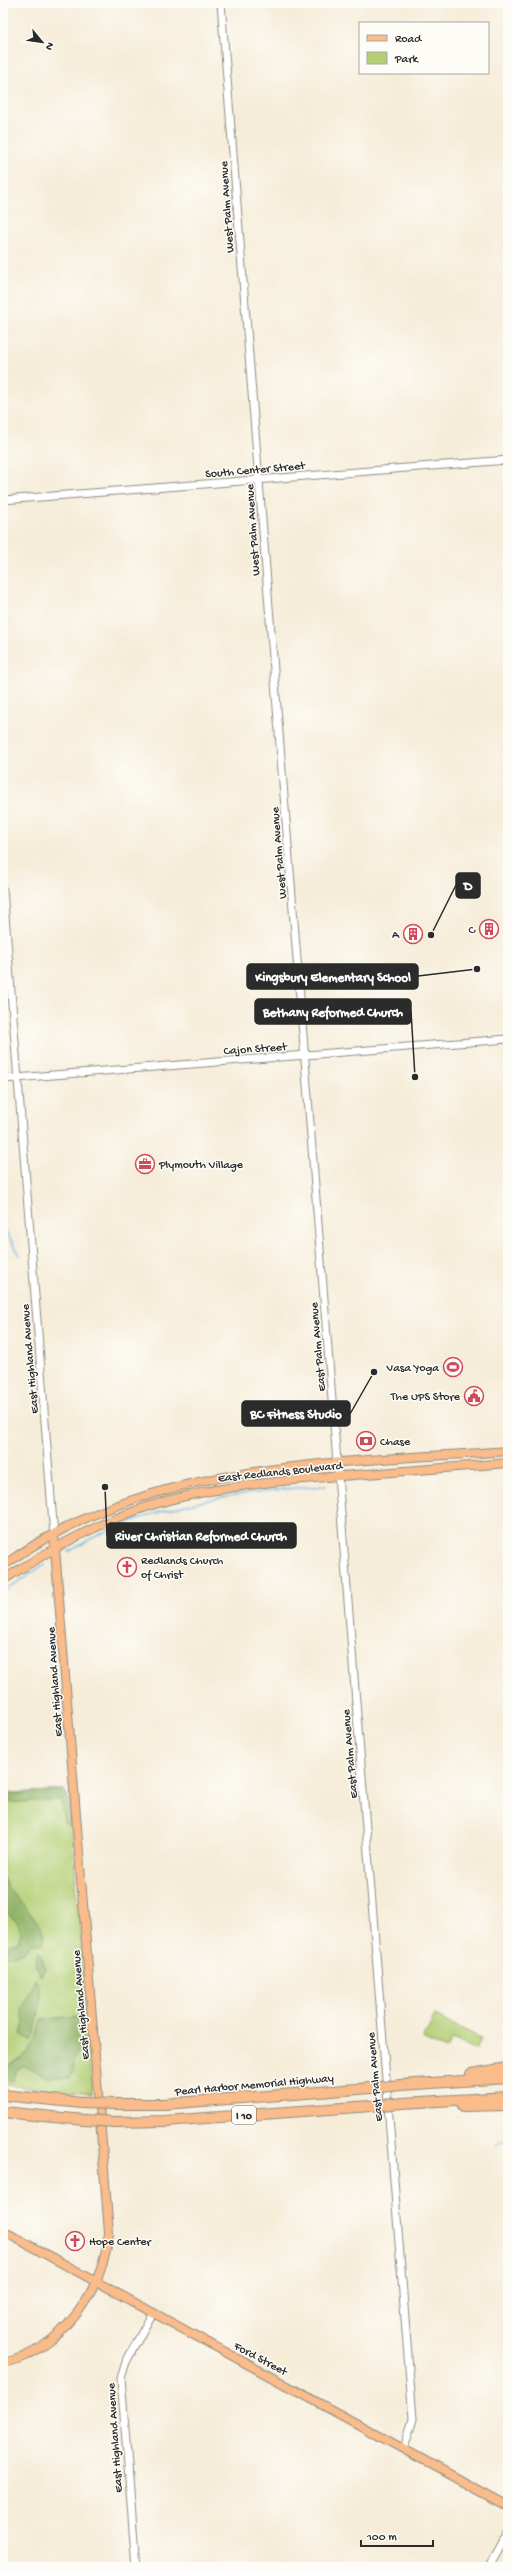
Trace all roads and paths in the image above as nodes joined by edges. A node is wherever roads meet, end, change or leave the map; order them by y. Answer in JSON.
{"nodes":[{"id":1,"x":221,"y":3,"type":"edge"},
{"id":2,"x":508,"y":460,"type":"edge"},
{"id":3,"x":259,"y":480,"type":"junction"},
{"id":4,"x":3,"y":500,"type":"edge"},
{"id":5,"x":3,"y":890,"type":"edge"},
{"id":6,"x":508,"y":1039,"type":"edge"},
{"id":7,"x":305,"y":1055,"type":"junction"},
{"id":8,"x":19,"y":1078,"type":"junction"},
{"id":9,"x":3,"y":1079,"type":"edge"},
{"id":10,"x":508,"y":1451,"type":"edge"},
{"id":11,"x":508,"y":1463,"type":"edge"},
{"id":12,"x":338,"y":1464,"type":"junction"},
{"id":13,"x":338,"y":1476,"type":"junction"},
{"id":14,"x":54,"y":1536,"type":"junction"},
{"id":15,"x":55,"y":1548,"type":"junction"},
{"id":16,"x":3,"y":1566,"type":"edge"},
{"id":17,"x":3,"y":1580,"type":"edge"},
{"id":18,"x":508,"y":2068,"type":"edge"},
{"id":19,"x":508,"y":2078,"type":"edge"},
{"id":20,"x":419,"y":2083,"type":"junction"},
{"id":21,"x":3,"y":2095,"type":"edge"},
{"id":22,"x":508,"y":2097,"type":"edge"},
{"id":23,"x":420,"y":2102,"type":"junction"},
{"id":24,"x":508,"y":2106,"type":"edge"},
{"id":25,"x":3,"y":2112,"type":"edge"},
{"id":26,"x":3,"y":2231,"type":"edge"},
{"id":27,"x":94,"y":2282,"type":"junction"},
{"id":28,"x":152,"y":2314,"type":"junction"},
{"id":29,"x":3,"y":2363,"type":"edge"},
{"id":30,"x":404,"y":2450,"type":"junction"},
{"id":31,"x":508,"y":2506,"type":"edge"},
{"id":32,"x":508,"y":2533,"type":"edge"},
{"id":33,"x":136,"y":2567,"type":"edge"},
{"id":34,"x":489,"y":2567,"type":"edge"}],
"edges":[{"from":1,"to":3,"type":"street","name":"West Palm Avenue"},
{"from":2,"to":3,"type":"street","name":"South Center Street"},
{"from":3,"to":4,"type":"street","name":"South Center Street"},
{"from":3,"to":7,"type":"street","name":"West Palm Avenue"},
{"from":5,"to":8,"type":"street","name":"East Highland Avenue"},
{"from":6,"to":7,"type":"street","name":"Cajon Street"},
{"from":7,"to":8,"type":"street","name":"Cajon Street"},
{"from":7,"to":12,"type":"street","name":"East Palm Avenue"},
{"from":8,"to":9,"type":"street","name":"Cajon Street"},
{"from":8,"to":14,"type":"street","name":"East Highland Avenue"},
{"from":10,"to":12,"type":"main road","name":"East Redlands Boulevard"},
{"from":11,"to":13,"type":"main road","name":"East Redlands Boulevard"},
{"from":12,"to":13,"type":"street","name":"East Palm Avenue"},
{"from":12,"to":14,"type":"main road","name":"East Redlands Boulevard"},
{"from":13,"to":15,"type":"main road","name":"East Redlands Boulevard"},
{"from":13,"to":30,"type":"street","name":"East Palm Avenue"},
{"from":14,"to":15,"type":"main road","name":"East Highland Avenue"},
{"from":14,"to":16,"type":"main road","name":"East Redlands Boulevard"},
{"from":15,"to":17,"type":"main road","name":"East Redlands Boulevard"},
{"from":15,"to":27,"type":"main road","name":"East Highland Avenue"},
{"from":18,"to":20,"type":"highway"},
{"from":19,"to":20,"type":"highway","name":"Pearl Harbor Memorial Highway","number":"I 10"},
{"from":20,"to":21,"type":"highway","name":"Pearl Harbor Memorial Highway","number":"I 10","bridge":true},
{"from":22,"to":23,"type":"highway","number":"I 10"},
{"from":23,"to":24,"type":"highway"},
{"from":23,"to":25,"type":"highway","number":"I 10","bridge":true},
{"from":26,"to":27,"type":"main road","name":"Ford Street"},
{"from":27,"to":28,"type":"main road","name":"Ford Street"},
{"from":27,"to":29,"type":"main road","name":"East Highland Avenue"},
{"from":28,"to":30,"type":"main road","name":"Ford Street"},
{"from":28,"to":33,"type":"street","name":"East Highland Avenue"},
{"from":30,"to":31,"type":"main road","name":"Ford Street"},
{"from":32,"to":34,"type":"street"}]}
